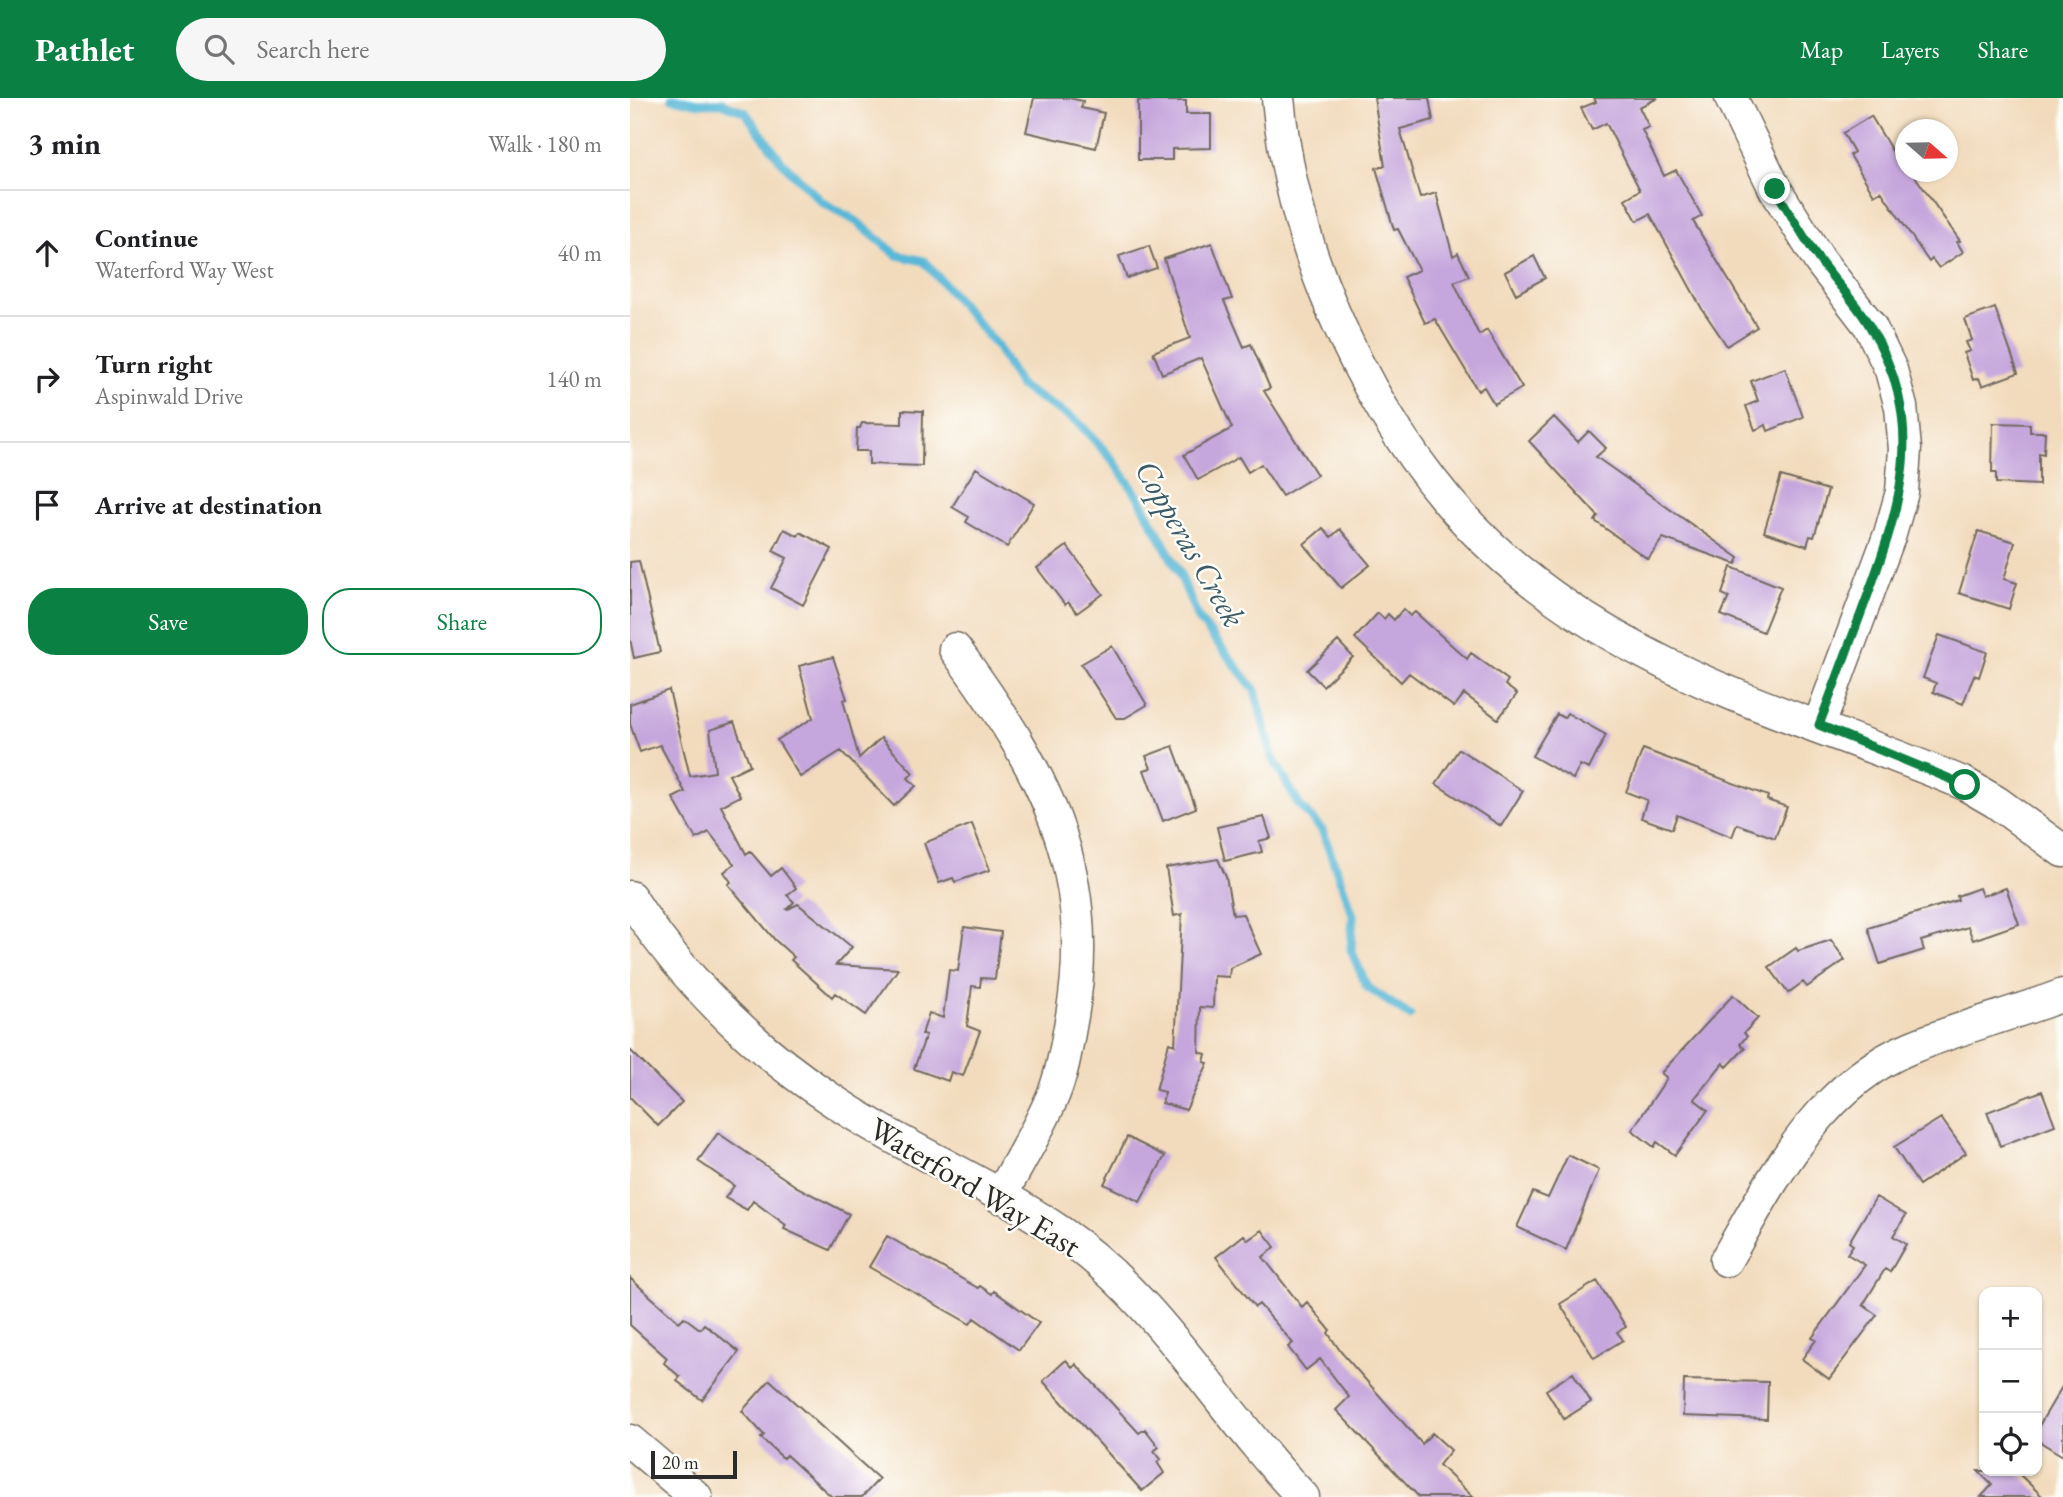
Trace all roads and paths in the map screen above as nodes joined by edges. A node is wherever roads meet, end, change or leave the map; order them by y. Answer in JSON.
{"nodes":[{"id":1,"x":1278,"y":98,"type":"edge"},
{"id":2,"x":1731,"y":98,"type":"edge"},
{"id":3,"x":955,"y":649,"type":"dead end"},
{"id":4,"x":1819,"y":725,"type":"junction"},
{"id":5,"x":2063,"y":851,"type":"edge"},
{"id":6,"x":630,"y":897,"type":"edge"},
{"id":7,"x":2063,"y":995,"type":"edge"},
{"id":8,"x":1000,"y":1196,"type":"junction"},
{"id":9,"x":1726,"y":1259,"type":"dead end"},
{"id":10,"x":630,"y":1441,"type":"edge"},
{"id":11,"x":696,"y":1497,"type":"edge"},
{"id":12,"x":1303,"y":1497,"type":"edge"}],
"edges":[{"from":1,"to":4,"type":"street"},
{"from":2,"to":4,"type":"street"},
{"from":3,"to":8,"type":"street"},
{"from":4,"to":5,"type":"street"},
{"from":6,"to":8,"type":"street","name":"Waterford Way East"},
{"from":7,"to":9,"type":"street"},
{"from":8,"to":12,"type":"street","name":"Waterford Way East"},
{"from":10,"to":11,"type":"street"}]}
